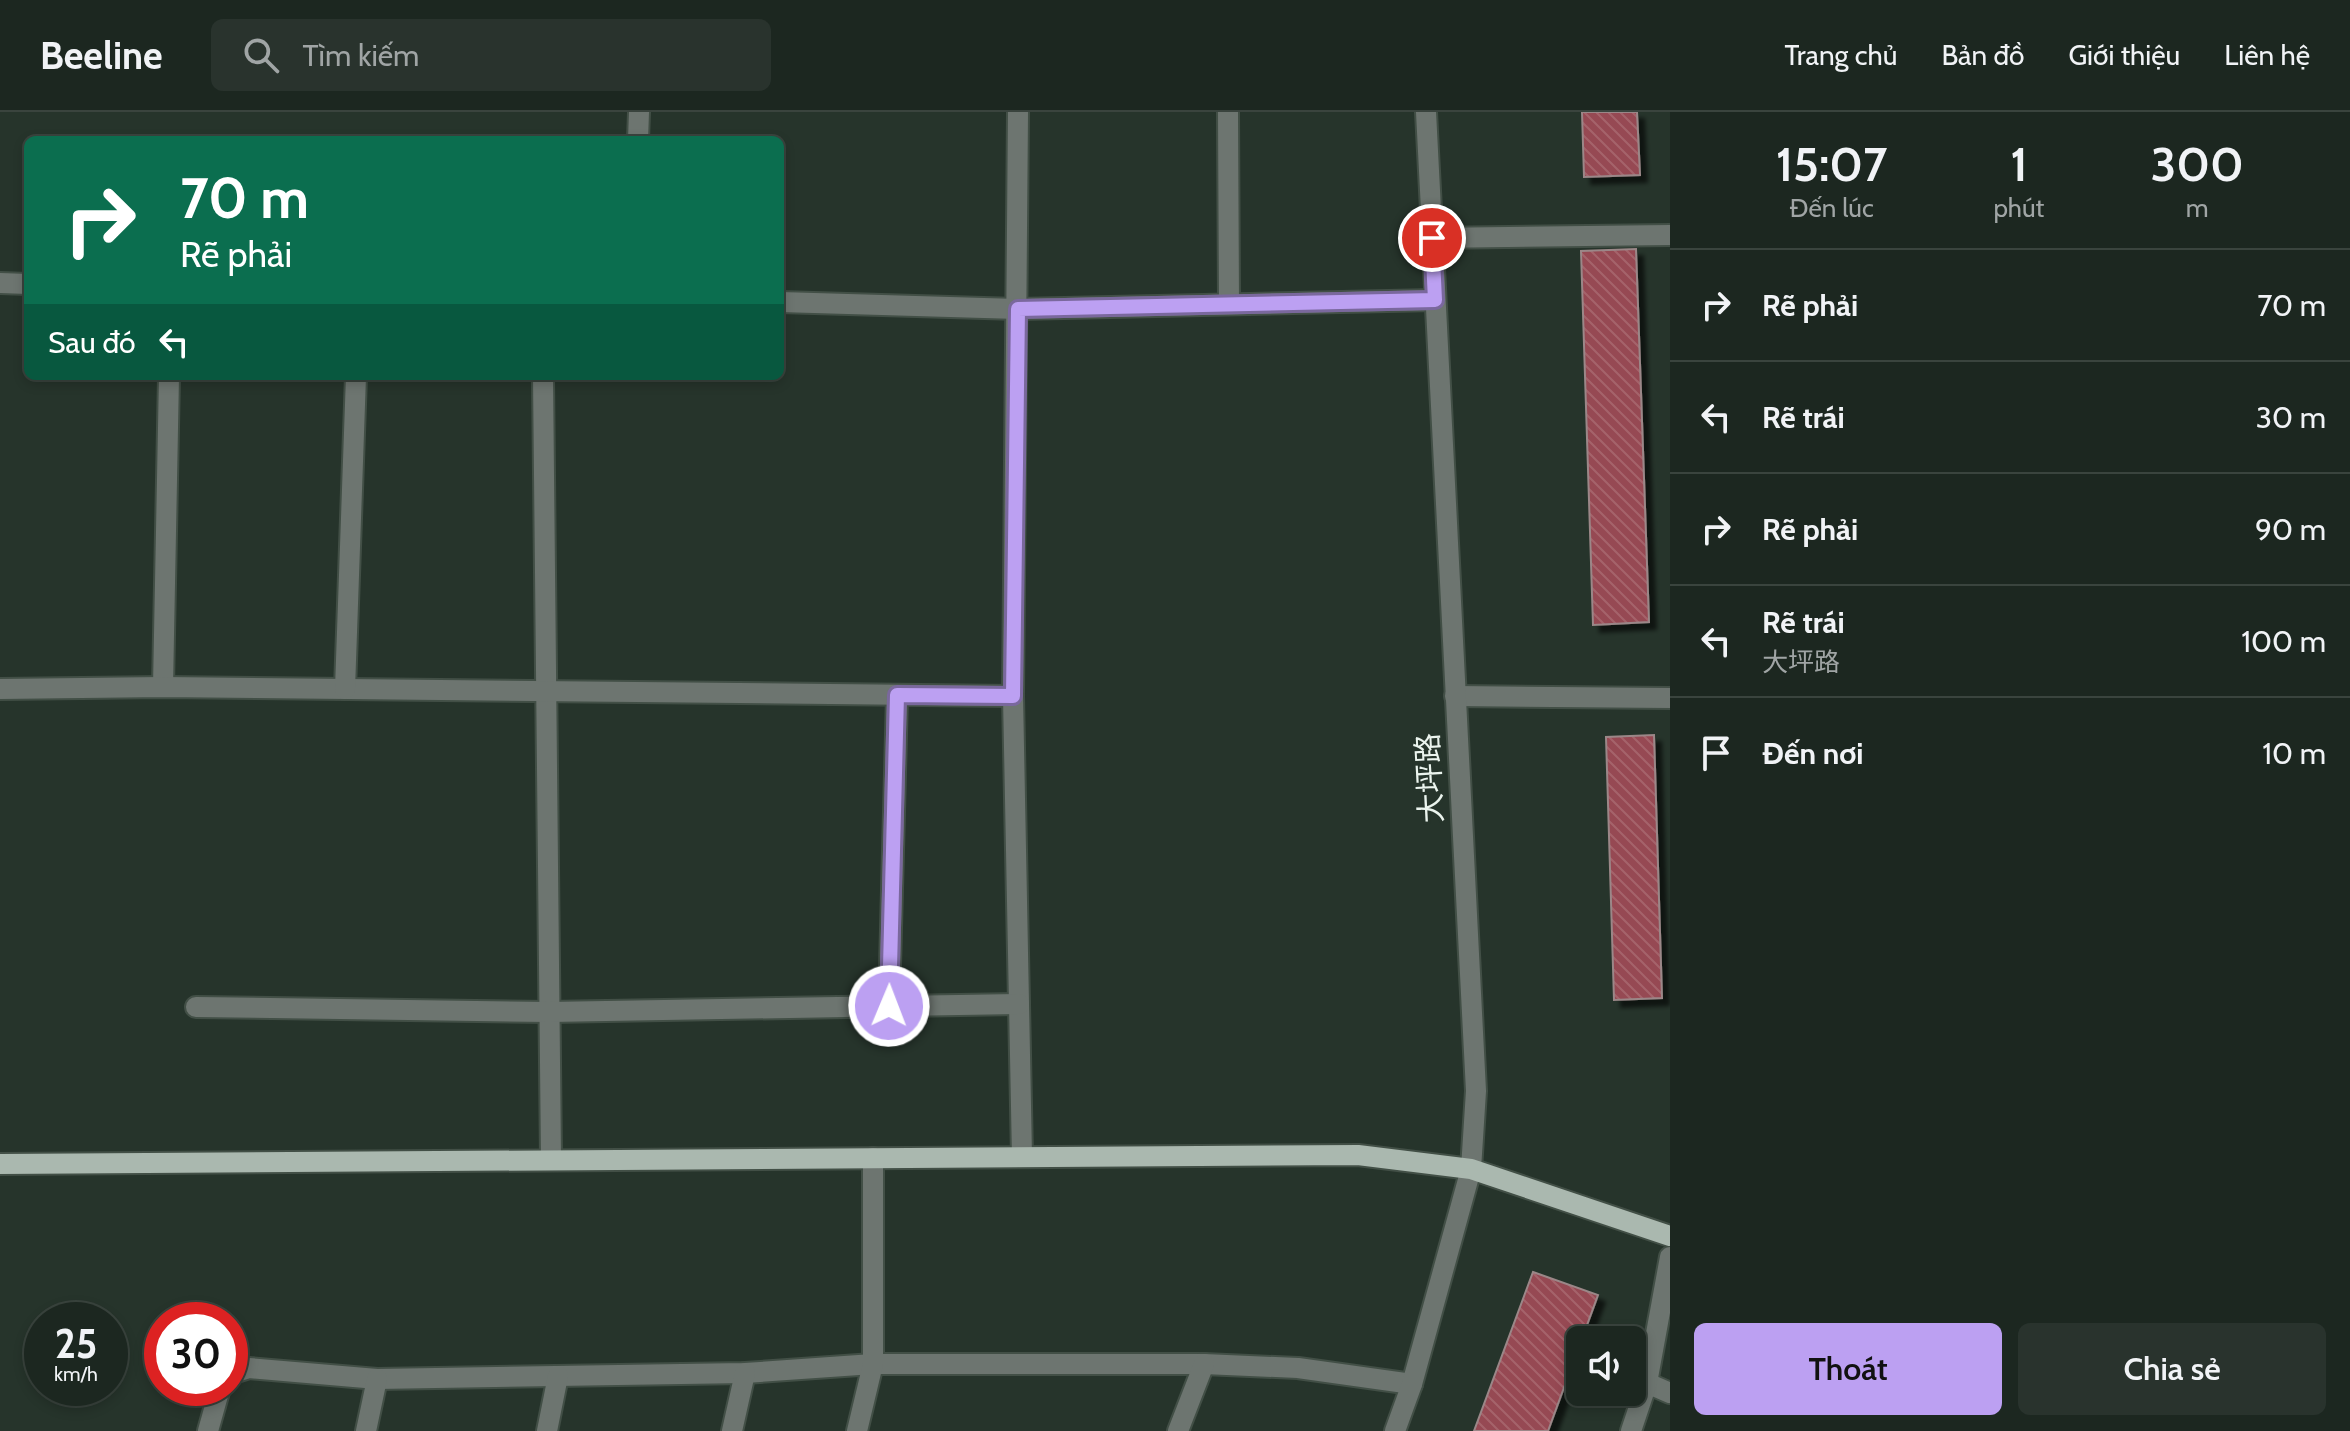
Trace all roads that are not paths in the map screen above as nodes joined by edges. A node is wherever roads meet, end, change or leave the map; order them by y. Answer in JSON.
{"nodes":[{"id":1,"x":639,"y":112,"type":"edge"},
{"id":2,"x":1018,"y":112,"type":"edge"},
{"id":3,"x":1228,"y":112,"type":"edge"},
{"id":4,"x":1426,"y":112,"type":"edge"},
{"id":5,"x":638,"y":136,"type":"edge"},
{"id":6,"x":1670,"y":235,"type":"edge"},
{"id":7,"x":1432,"y":238,"type":"junction"},
{"id":8,"x":0,"y":283,"type":"edge"},
{"id":9,"x":24,"y":284,"type":"edge"},
{"id":10,"x":1435,"y":300,"type":"junction"},
{"id":11,"x":784,"y":302,"type":"edge"},
{"id":12,"x":1229,"y":304,"type":"junction"},
{"id":13,"x":1018,"y":309,"type":"junction"},
{"id":14,"x":169,"y":380,"type":"edge"},
{"id":15,"x":356,"y":380,"type":"edge"},
{"id":16,"x":543,"y":380,"type":"edge"},
{"id":17,"x":163,"y":687,"type":"junction"},
{"id":18,"x":0,"y":689,"type":"edge"},
{"id":19,"x":345,"y":689,"type":"junction"},
{"id":20,"x":545,"y":691,"type":"junction"},
{"id":21,"x":897,"y":695,"type":"junction"},
{"id":22,"x":1013,"y":696,"type":"junction"},
{"id":23,"x":1455,"y":696,"type":"junction"},
{"id":24,"x":1670,"y":698,"type":"edge"},
{"id":25,"x":1019,"y":1004,"type":"junction"},
{"id":26,"x":889,"y":1006,"type":"junction"},
{"id":27,"x":196,"y":1007,"type":"dead end"},
{"id":28,"x":549,"y":1012,"type":"junction"},
{"id":29,"x":1022,"y":1157,"type":"junction"},
{"id":30,"x":873,"y":1158,"type":"junction"},
{"id":31,"x":551,"y":1160,"type":"junction"},
{"id":32,"x":0,"y":1164,"type":"edge"},
{"id":33,"x":1471,"y":1169,"type":"junction"},
{"id":34,"x":1670,"y":1236,"type":"edge"},
{"id":35,"x":1670,"y":1257,"type":"edge"},
{"id":36,"x":873,"y":1364,"type":"junction"},
{"id":37,"x":1204,"y":1364,"type":"junction"},
{"id":38,"x":248,"y":1368,"type":"edge"},
{"id":39,"x":745,"y":1373,"type":"junction"},
{"id":40,"x":558,"y":1376,"type":"junction"},
{"id":41,"x":377,"y":1379,"type":"junction"},
{"id":42,"x":1647,"y":1383,"type":"junction"},
{"id":43,"x":1412,"y":1384,"type":"junction"},
{"id":44,"x":1670,"y":1393,"type":"edge"},
{"id":45,"x":215,"y":1406,"type":"edge"},
{"id":46,"x":208,"y":1431,"type":"edge"},
{"id":47,"x":366,"y":1431,"type":"edge"},
{"id":48,"x":547,"y":1431,"type":"edge"},
{"id":49,"x":732,"y":1431,"type":"edge"},
{"id":50,"x":857,"y":1431,"type":"edge"},
{"id":51,"x":1178,"y":1431,"type":"edge"},
{"id":52,"x":1395,"y":1431,"type":"edge"},
{"id":53,"x":1631,"y":1431,"type":"edge"}],
"edges":[{"from":1,"to":5,"type":"street"},
{"from":2,"to":13,"type":"street"},
{"from":3,"to":12,"type":"street"},
{"from":4,"to":7,"type":"street","name":"大坪路"},
{"from":6,"to":7,"type":"street"},
{"from":7,"to":10,"type":"street","name":"大坪路"},
{"from":8,"to":9,"type":"street"},
{"from":10,"to":12,"type":"street"},
{"from":10,"to":23,"type":"street","name":"大坪路"},
{"from":11,"to":13,"type":"street"},
{"from":12,"to":13,"type":"street"},
{"from":13,"to":22,"type":"street"},
{"from":14,"to":17,"type":"street"},
{"from":15,"to":19,"type":"street"},
{"from":16,"to":20,"type":"street"},
{"from":17,"to":18,"type":"street"},
{"from":17,"to":19,"type":"street"},
{"from":19,"to":20,"type":"street"},
{"from":20,"to":21,"type":"street"},
{"from":20,"to":28,"type":"street"},
{"from":21,"to":22,"type":"street"},
{"from":21,"to":26,"type":"street"},
{"from":22,"to":25,"type":"street"},
{"from":23,"to":24,"type":"street"},
{"from":23,"to":33,"type":"street","name":"大坪路"},
{"from":25,"to":26,"type":"street"},
{"from":25,"to":29,"type":"street"},
{"from":26,"to":28,"type":"street"},
{"from":27,"to":28,"type":"street"},
{"from":28,"to":31,"type":"street"},
{"from":29,"to":30,"type":"main road"},
{"from":29,"to":33,"type":"main road"},
{"from":30,"to":31,"type":"main road"},
{"from":30,"to":36,"type":"street"},
{"from":31,"to":32,"type":"main road"},
{"from":33,"to":34,"type":"main road"},
{"from":33,"to":43,"type":"street","name":"大坪路"},
{"from":35,"to":42,"type":"street"},
{"from":36,"to":37,"type":"street"},
{"from":36,"to":39,"type":"street"},
{"from":36,"to":50,"type":"street"},
{"from":37,"to":43,"type":"street"},
{"from":37,"to":51,"type":"street"},
{"from":38,"to":41,"type":"street"},
{"from":39,"to":40,"type":"street"},
{"from":39,"to":49,"type":"street"},
{"from":40,"to":41,"type":"street"},
{"from":40,"to":48,"type":"street"},
{"from":41,"to":47,"type":"street"},
{"from":42,"to":44,"type":"street"},
{"from":42,"to":53,"type":"street"},
{"from":43,"to":52,"type":"street","name":"大坪路"},
{"from":45,"to":46,"type":"street"}]}
